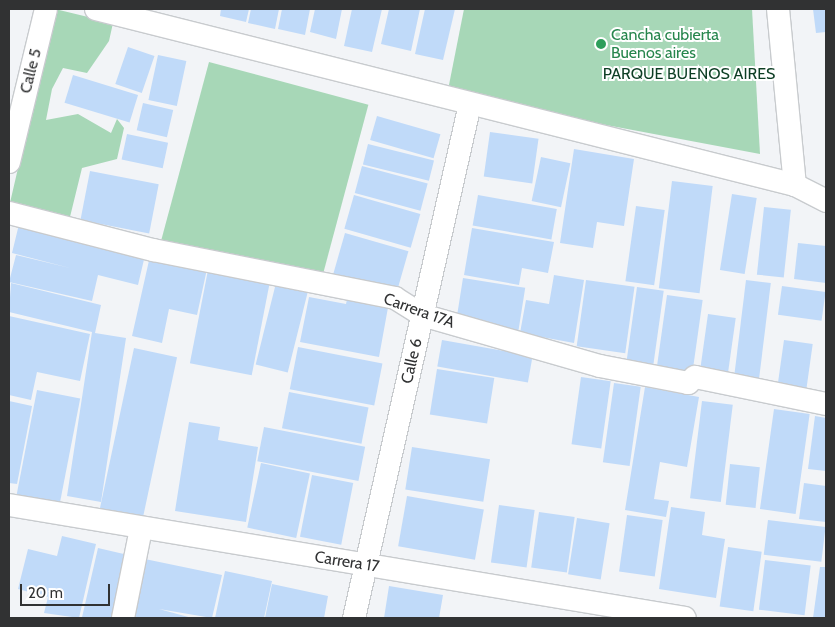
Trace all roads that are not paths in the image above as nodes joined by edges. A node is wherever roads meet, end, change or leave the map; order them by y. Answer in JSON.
{"nodes":[{"id":1,"x":46,"y":9,"type":"edge"},
{"id":2,"x":96,"y":9,"type":"edge"},
{"id":3,"x":778,"y":9,"type":"edge"},
{"id":4,"x":470,"y":104,"type":"junction"},
{"id":5,"x":9,"y":162,"type":"edge"},
{"id":6,"x":794,"y":185,"type":"junction"},
{"id":7,"x":826,"y":201,"type":"edge"},
{"id":8,"x":9,"y":213,"type":"edge"},
{"id":9,"x":422,"y":315,"type":"junction"},
{"id":10,"x":826,"y":404,"type":"edge"},
{"id":11,"x":9,"y":505,"type":"edge"},
{"id":12,"x":141,"y":528,"type":"junction"},
{"id":13,"x":366,"y":565,"type":"junction"},
{"id":14,"x":123,"y":618,"type":"edge"},
{"id":15,"x":354,"y":618,"type":"edge"},
{"id":16,"x":685,"y":618,"type":"edge"}],
"edges":[{"from":1,"to":5,"type":"street","name":"Calle 5"},
{"from":2,"to":4,"type":"street"},
{"from":3,"to":6,"type":"street"},
{"from":4,"to":6,"type":"street"},
{"from":4,"to":9,"type":"street","name":"Calle 6"},
{"from":6,"to":7,"type":"street"},
{"from":8,"to":9,"type":"street","name":"Carrera 17A"},
{"from":9,"to":10,"type":"street","name":"Carrera 17A"},
{"from":9,"to":13,"type":"street","name":"Calle 6"},
{"from":11,"to":12,"type":"street","name":"Carrera 17"},
{"from":12,"to":13,"type":"street","name":"Carrera 17"},
{"from":12,"to":14,"type":"street"},
{"from":13,"to":15,"type":"street","name":"Calle 6"},
{"from":13,"to":16,"type":"street","name":"Carrera 17"}]}
